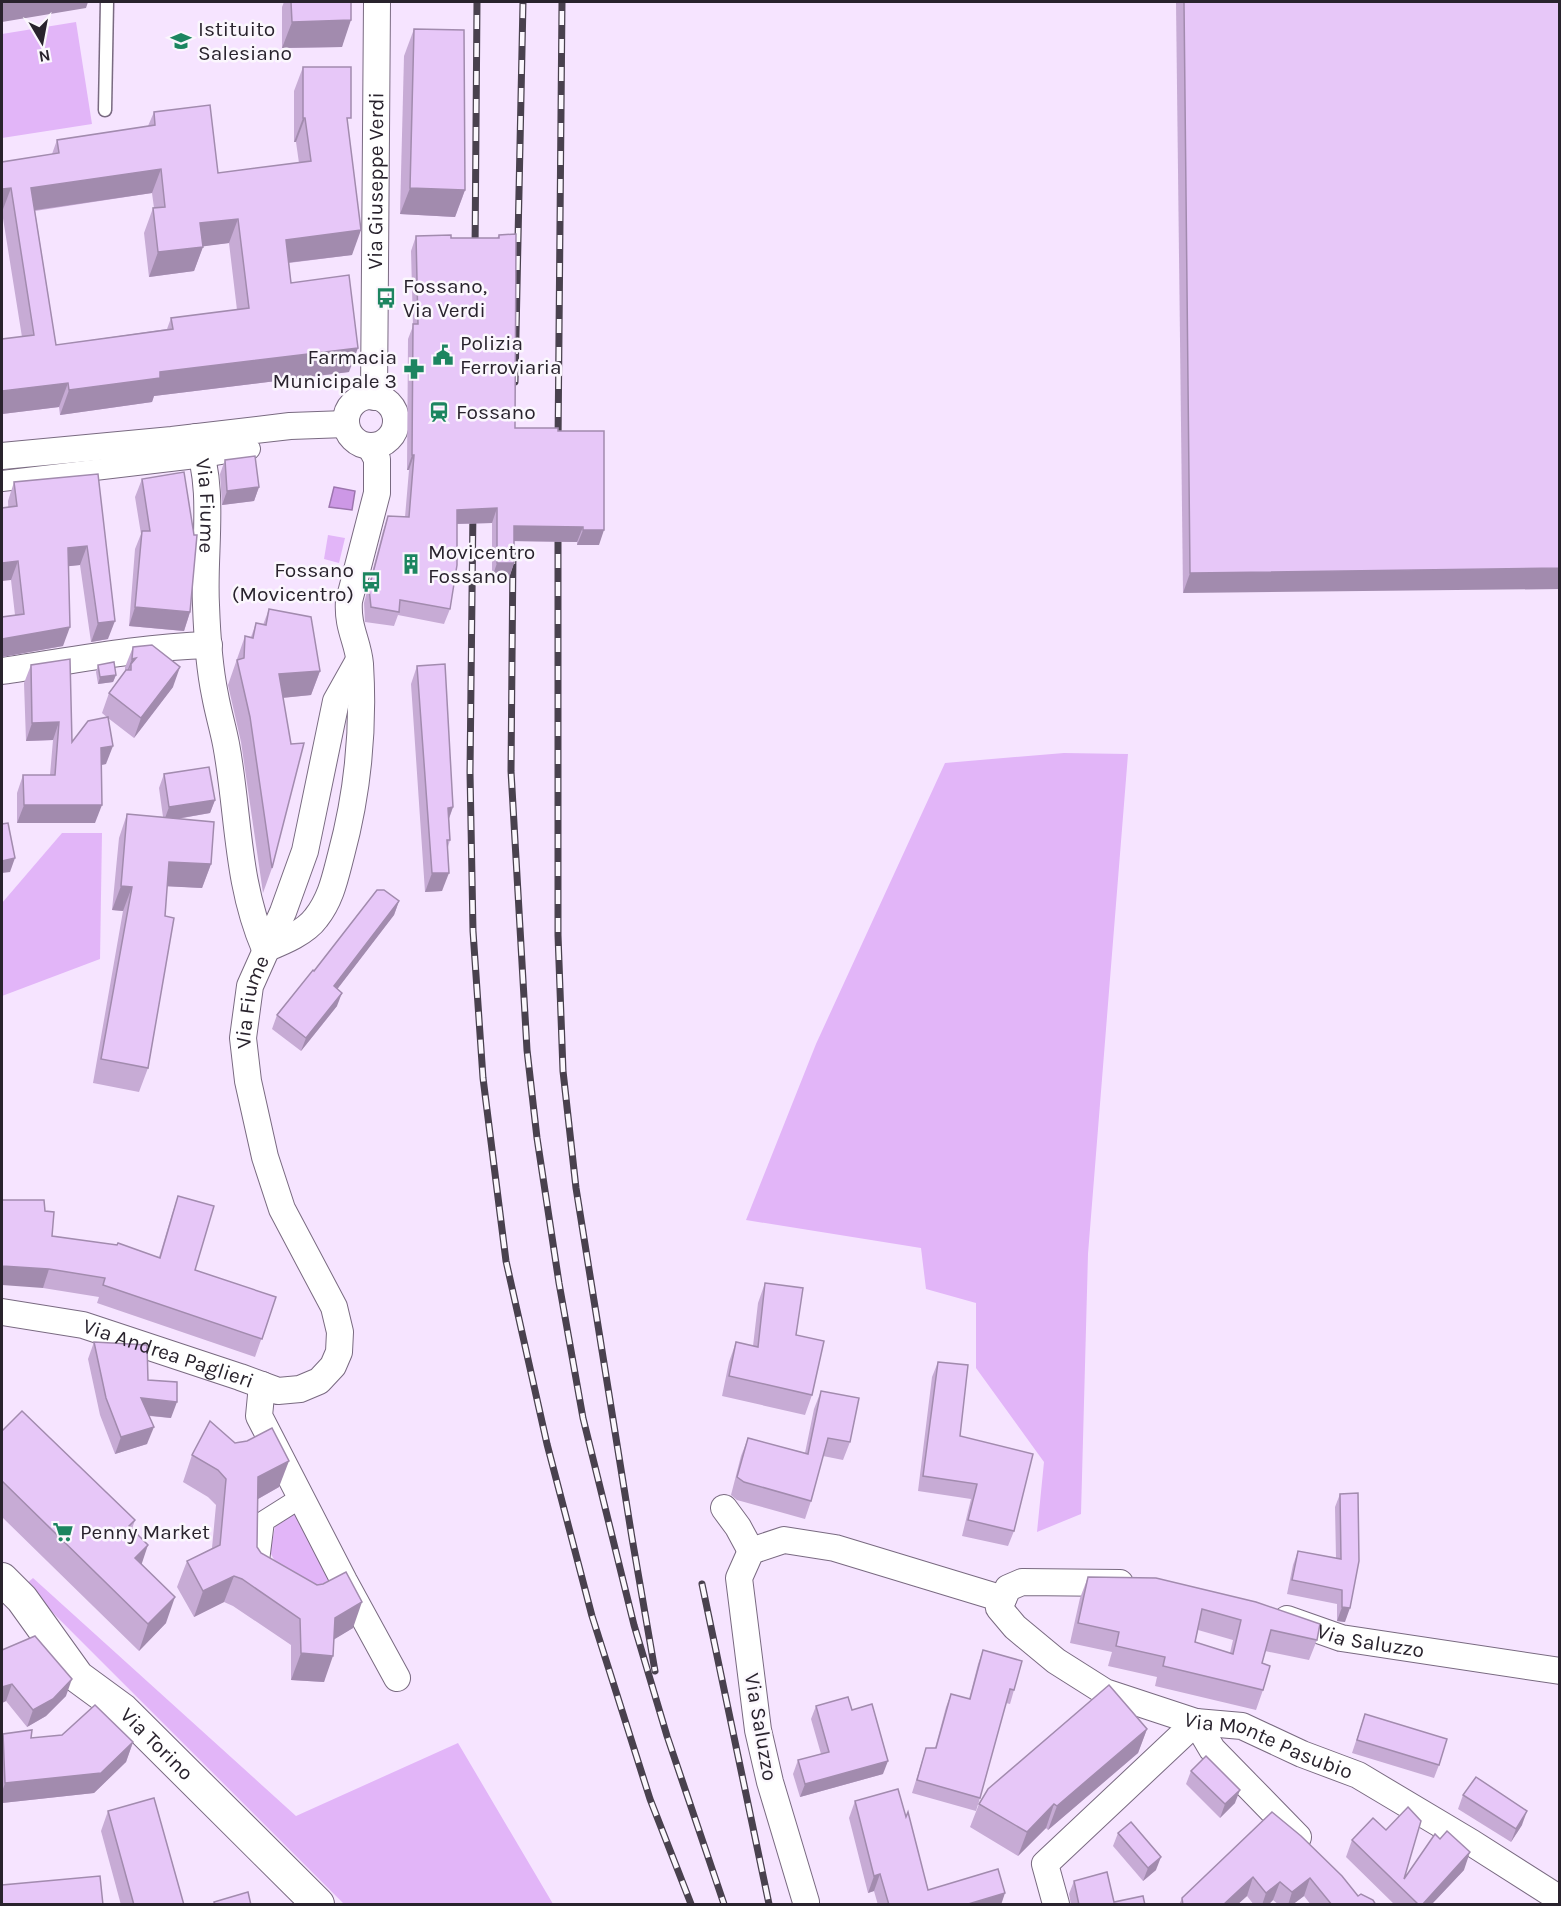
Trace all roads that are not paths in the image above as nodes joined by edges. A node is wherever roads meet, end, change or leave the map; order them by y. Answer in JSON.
{"nodes":[{"id":1,"x":107,"y":2,"type":"edge"},
{"id":2,"x":377,"y":2,"type":"edge"},
{"id":3,"x":105,"y":110,"type":"dead end"},
{"id":4,"x":374,"y":397,"type":"junction"},
{"id":5,"x":346,"y":424,"type":"junction"},
{"id":6,"x":370,"y":446,"type":"junction"},
{"id":7,"x":200,"y":447,"type":"junction"},
{"id":8,"x":250,"y":449,"type":"dead end"},
{"id":9,"x":2,"y":456,"type":"edge"},
{"id":10,"x":2,"y":481,"type":"edge"},
{"id":11,"x":209,"y":645,"type":"junction"},
{"id":12,"x":360,"y":660,"type":"junction"},
{"id":13,"x":2,"y":671,"type":"edge"},
{"id":14,"x":266,"y":949,"type":"junction"},
{"id":15,"x":2,"y":1312,"type":"edge"},
{"id":16,"x":262,"y":1385,"type":"junction"},
{"id":17,"x":302,"y":1497,"type":"junction"},
{"id":18,"x":724,"y":1508,"type":"dead end"},
{"id":19,"x":751,"y":1551,"type":"junction"},
{"id":20,"x":2,"y":1579,"type":"edge"},
{"id":21,"x":278,"y":1581,"type":"edge"},
{"id":22,"x":1138,"y":1584,"type":"edge"},
{"id":23,"x":1005,"y":1594,"type":"junction"},
{"id":24,"x":1264,"y":1612,"type":"edge"},
{"id":25,"x":1560,"y":1671,"type":"edge"},
{"id":26,"x":397,"y":1678,"type":"dead end"},
{"id":27,"x":1196,"y":1722,"type":"junction"},
{"id":28,"x":1311,"y":1850,"type":"edge"},
{"id":29,"x":1560,"y":1899,"type":"edge"},
{"id":30,"x":806,"y":1902,"type":"dead end"},
{"id":31,"x":318,"y":1905,"type":"edge"},
{"id":32,"x":1056,"y":1905,"type":"edge"}],
"edges":[{"from":1,"to":3,"type":"lane"},
{"from":2,"to":4,"type":"street","name":"Via Giuseppe Verdi"},
{"from":4,"to":5,"type":"street"},
{"from":4,"to":6,"type":"street"},
{"from":5,"to":6,"type":"street"},
{"from":5,"to":7,"type":"street"},
{"from":6,"to":12,"type":"street"},
{"from":7,"to":8,"type":"street"},
{"from":7,"to":9,"type":"street"},
{"from":7,"to":10,"type":"street"},
{"from":7,"to":11,"type":"street","name":"Via Fiume"},
{"from":11,"to":13,"type":"street"},
{"from":11,"to":14,"type":"street","name":"Via Fiume"},
{"from":12,"to":14,"type":"street"},
{"from":12,"to":14,"type":"street"},
{"from":14,"to":16,"type":"street","name":"Via Fiume"},
{"from":15,"to":16,"type":"street","name":"Via Andrea Paglieri"},
{"from":16,"to":17,"type":"street","name":"Via Andrea Paglieri"},
{"from":17,"to":21,"type":"street"},
{"from":17,"to":26,"type":"street","name":"Via Andrea Paglieri"},
{"from":18,"to":19,"type":"street"},
{"from":19,"to":23,"type":"street"},
{"from":19,"to":30,"type":"street","name":"Via Saluzzo"},
{"from":20,"to":31,"type":"street","name":"Via Torino"},
{"from":22,"to":23,"type":"street"},
{"from":23,"to":27,"type":"street","name":"Via Monte Pasubio"},
{"from":24,"to":25,"type":"street","name":"Via Saluzzo"},
{"from":27,"to":28,"type":"street"},
{"from":27,"to":29,"type":"street","name":"Via Monte Pasubio"},
{"from":27,"to":32,"type":"street"}]}
